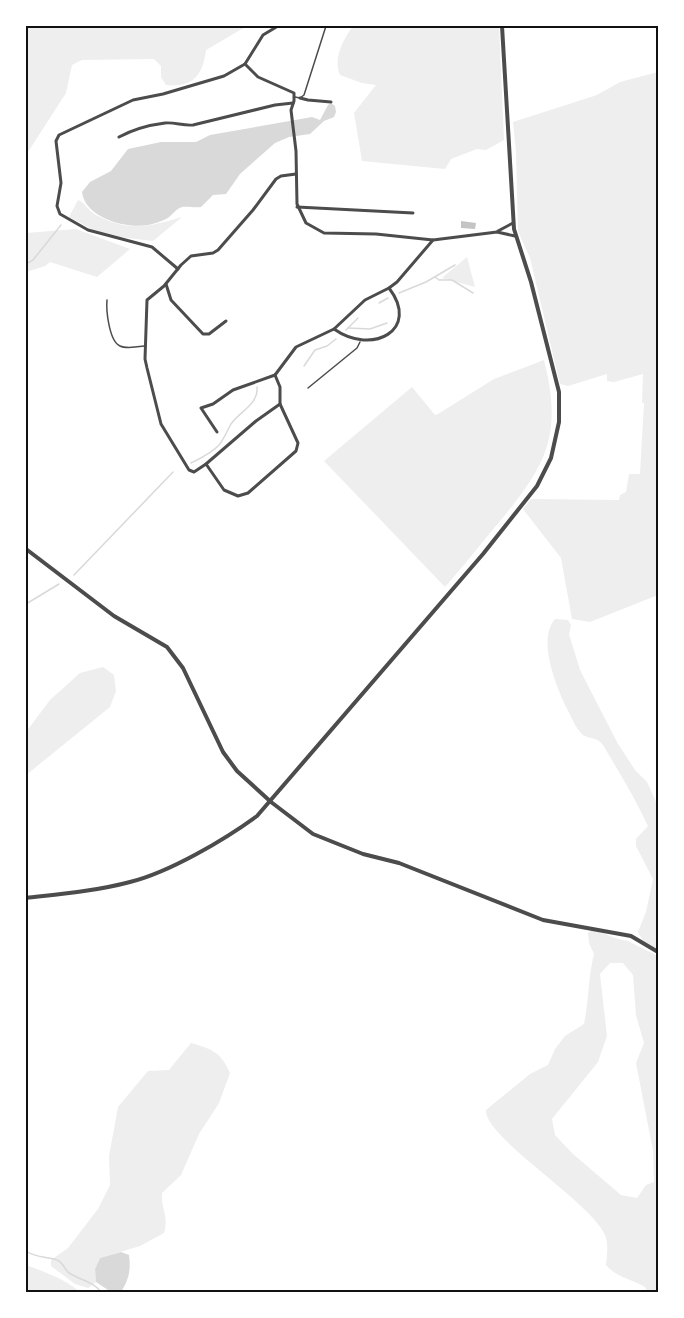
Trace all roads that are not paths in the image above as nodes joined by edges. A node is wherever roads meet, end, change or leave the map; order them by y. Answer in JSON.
{"nodes":[{"id":1,"x":278,"y":26,"type":"edge"},
{"id":2,"x":326,"y":26,"type":"edge"},
{"id":3,"x":502,"y":26,"type":"edge"},
{"id":4,"x":245,"y":64,"type":"junction"},
{"id":5,"x":295,"y":97,"type":"junction"},
{"id":6,"x":300,"y":98,"type":"junction"},
{"id":7,"x":331,"y":102,"type":"dead end"},
{"id":8,"x":294,"y":103,"type":"junction"},
{"id":9,"x":119,"y":137,"type":"dead end"},
{"id":10,"x":296,"y":174,"type":"junction"},
{"id":11,"x":297,"y":207,"type":"junction"},
{"id":12,"x":413,"y":213,"type":"dead end"},
{"id":13,"x":513,"y":223,"type":"junction"},
{"id":14,"x":496,"y":232,"type":"junction"},
{"id":15,"x":515,"y":236,"type":"junction"},
{"id":16,"x":433,"y":240,"type":"junction"},
{"id":17,"x":178,"y":269,"type":"junction"},
{"id":18,"x":166,"y":284,"type":"junction"},
{"id":19,"x":389,"y":288,"type":"junction"},
{"id":20,"x":107,"y":300,"type":"dead end"},
{"id":21,"x":226,"y":321,"type":"dead end"},
{"id":22,"x":334,"y":328,"type":"junction"},
{"id":23,"x":360,"y":341,"type":"junction"},
{"id":24,"x":145,"y":346,"type":"junction"},
{"id":25,"x":275,"y":375,"type":"junction"},
{"id":26,"x":308,"y":388,"type":"dead end"},
{"id":27,"x":280,"y":404,"type":"junction"},
{"id":28,"x":217,"y":432,"type":"dead end"},
{"id":29,"x":206,"y":464,"type":"junction"},
{"id":30,"x":26,"y":549,"type":"edge"},
{"id":31,"x":271,"y":802,"type":"junction"},
{"id":32,"x":26,"y":898,"type":"edge"},
{"id":33,"x":658,"y":952,"type":"edge"}],
"edges":[{"from":1,"to":4,"type":"street"},
{"from":2,"to":6,"type":"lane"},
{"from":3,"to":13,"type":"street"},
{"from":4,"to":5,"type":"street"},
{"from":4,"to":17,"type":"street"},
{"from":5,"to":6,"type":"lane"},
{"from":5,"to":8,"type":"street"},
{"from":6,"to":7,"type":"street"},
{"from":8,"to":9,"type":"street"},
{"from":8,"to":10,"type":"street"},
{"from":10,"to":11,"type":"street"},
{"from":10,"to":17,"type":"street"},
{"from":11,"to":12,"type":"street"},
{"from":11,"to":16,"type":"street"},
{"from":13,"to":14,"type":"street"},
{"from":13,"to":15,"type":"street"},
{"from":14,"to":15,"type":"street"},
{"from":14,"to":16,"type":"street"},
{"from":15,"to":31,"type":"street"},
{"from":16,"to":19,"type":"street"},
{"from":17,"to":18,"type":"street"},
{"from":18,"to":21,"type":"street"},
{"from":18,"to":24,"type":"street"},
{"from":19,"to":22,"type":"street"},
{"from":19,"to":23,"type":"street"},
{"from":20,"to":24,"type":"lane"},
{"from":22,"to":23,"type":"street"},
{"from":22,"to":25,"type":"street"},
{"from":23,"to":26,"type":"lane"},
{"from":24,"to":29,"type":"street"},
{"from":25,"to":27,"type":"street"},
{"from":25,"to":28,"type":"street"},
{"from":27,"to":29,"type":"street"},
{"from":27,"to":29,"type":"street"},
{"from":30,"to":31,"type":"street"},
{"from":31,"to":32,"type":"street"},
{"from":31,"to":33,"type":"street"}]}
